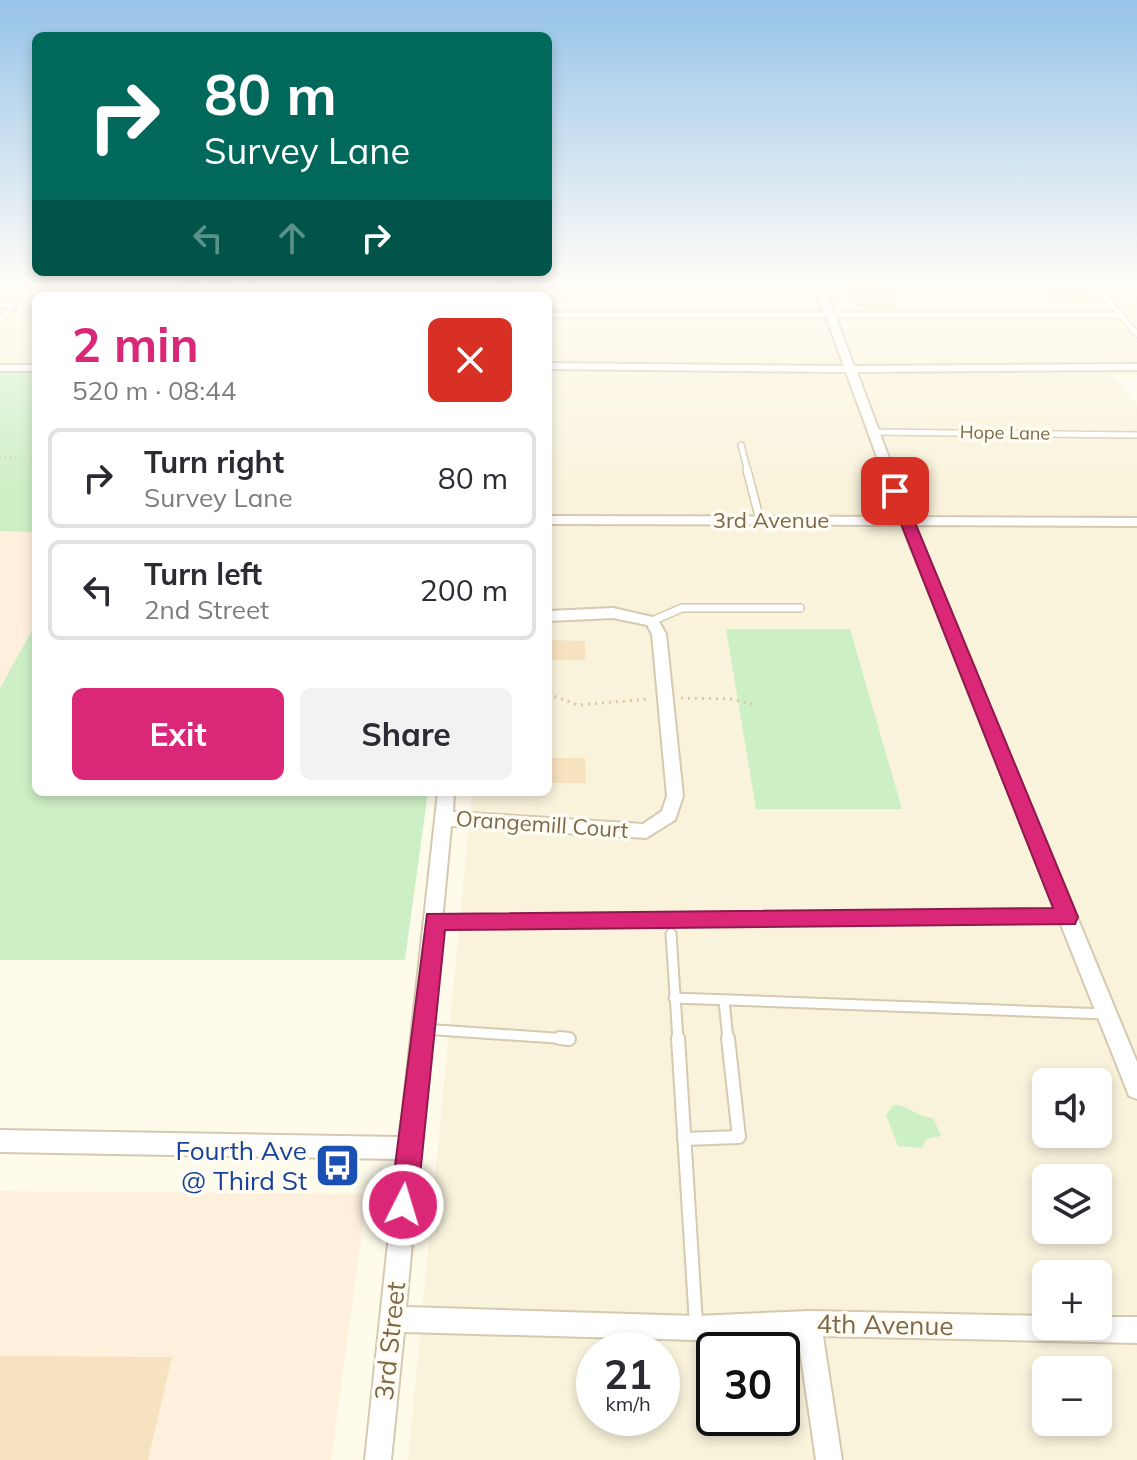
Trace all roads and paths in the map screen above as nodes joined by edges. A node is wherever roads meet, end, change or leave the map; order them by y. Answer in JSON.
{"nodes":[{"id":1,"x":842,"y":350,"type":"edge"},
{"id":2,"x":552,"y":366,"type":"edge"},
{"id":3,"x":0,"y":368,"type":"edge"},
{"id":4,"x":32,"y":368,"type":"edge"},
{"id":5,"x":849,"y":369,"type":"junction"},
{"id":6,"x":1135,"y":370,"type":"edge"},
{"id":7,"x":873,"y":432,"type":"junction"},
{"id":8,"x":1137,"y":435,"type":"edge"},
{"id":9,"x":741,"y":445,"type":"dead end"},
{"id":10,"x":32,"y":456,"type":"edge"},
{"id":11,"x":0,"y":458,"type":"edge"},
{"id":12,"x":552,"y":520,"type":"edge"},
{"id":13,"x":760,"y":520,"type":"junction"},
{"id":14,"x":906,"y":520,"type":"junction"},
{"id":15,"x":1137,"y":522,"type":"edge"},
{"id":16,"x":800,"y":608,"type":"dead end"},
{"id":17,"x":552,"y":616,"type":"edge"},
{"id":18,"x":652,"y":621,"type":"junction"},
{"id":19,"x":552,"y":695,"type":"edge"},
{"id":20,"x":666,"y":698,"type":"junction"},
{"id":21,"x":752,"y":704,"type":"dead end"},
{"id":22,"x":446,"y":796,"type":"edge"},
{"id":23,"x":443,"y":818,"type":"junction"},
{"id":24,"x":1067,"y":917,"type":"junction"},
{"id":25,"x":435,"y":920,"type":"junction"},
{"id":26,"x":671,"y":934,"type":"dead end"},
{"id":27,"x":674,"y":998,"type":"junction"},
{"id":28,"x":724,"y":1000,"type":"junction"},
{"id":29,"x":1107,"y":1014,"type":"junction"},
{"id":30,"x":423,"y":1029,"type":"junction"},
{"id":31,"x":569,"y":1039,"type":"dead end"},
{"id":32,"x":1137,"y":1088,"type":"edge"},
{"id":33,"x":684,"y":1139,"type":"junction"},
{"id":34,"x":0,"y":1141,"type":"edge"},
{"id":35,"x":408,"y":1148,"type":"junction"},
{"id":36,"x":393,"y":1319,"type":"junction"},
{"id":37,"x":809,"y":1323,"type":"junction"},
{"id":38,"x":696,"y":1328,"type":"junction"},
{"id":39,"x":1137,"y":1330,"type":"edge"},
{"id":40,"x":378,"y":1460,"type":"edge"},
{"id":41,"x":829,"y":1460,"type":"edge"}],
"edges":[{"from":1,"to":5,"type":"street"},
{"from":2,"to":5,"type":"street"},
{"from":3,"to":4,"type":"street"},
{"from":5,"to":6,"type":"street"},
{"from":5,"to":7,"type":"street"},
{"from":7,"to":8,"type":"lane","name":"Hope Lane"},
{"from":7,"to":14,"type":"street"},
{"from":9,"to":13,"type":"lane"},
{"from":10,"to":11,"type":"path"},
{"from":12,"to":13,"type":"street","name":"3rd Avenue"},
{"from":13,"to":14,"type":"street","name":"3rd Avenue"},
{"from":14,"to":15,"type":"street","name":"3rd Avenue"},
{"from":14,"to":24,"type":"street"},
{"from":16,"to":18,"type":"lane"},
{"from":17,"to":18,"type":"street"},
{"from":18,"to":20,"type":"street","name":"Orangemill Court"},
{"from":19,"to":20,"type":"path"},
{"from":20,"to":21,"type":"path"},
{"from":20,"to":23,"type":"street","name":"Orangemill Court"},
{"from":22,"to":23,"type":"street","name":"3rd Street"},
{"from":23,"to":25,"type":"street","name":"3rd Street"},
{"from":24,"to":25,"type":"lane"},
{"from":24,"to":29,"type":"street"},
{"from":25,"to":30,"type":"street","name":"3rd Street"},
{"from":26,"to":27,"type":"lane"},
{"from":27,"to":28,"type":"lane"},
{"from":27,"to":33,"type":"lane"},
{"from":28,"to":29,"type":"lane"},
{"from":28,"to":33,"type":"lane"},
{"from":29,"to":32,"type":"street"},
{"from":30,"to":31,"type":"lane"},
{"from":30,"to":35,"type":"street","name":"3rd Street"},
{"from":33,"to":38,"type":"lane"},
{"from":34,"to":35,"type":"street"},
{"from":35,"to":36,"type":"street","name":"3rd Street"},
{"from":36,"to":38,"type":"street","name":"4th Avenue"},
{"from":36,"to":40,"type":"street","name":"3rd Street"},
{"from":37,"to":38,"type":"street","name":"4th Avenue"},
{"from":37,"to":39,"type":"street","name":"4th Avenue"},
{"from":37,"to":41,"type":"street"}]}
